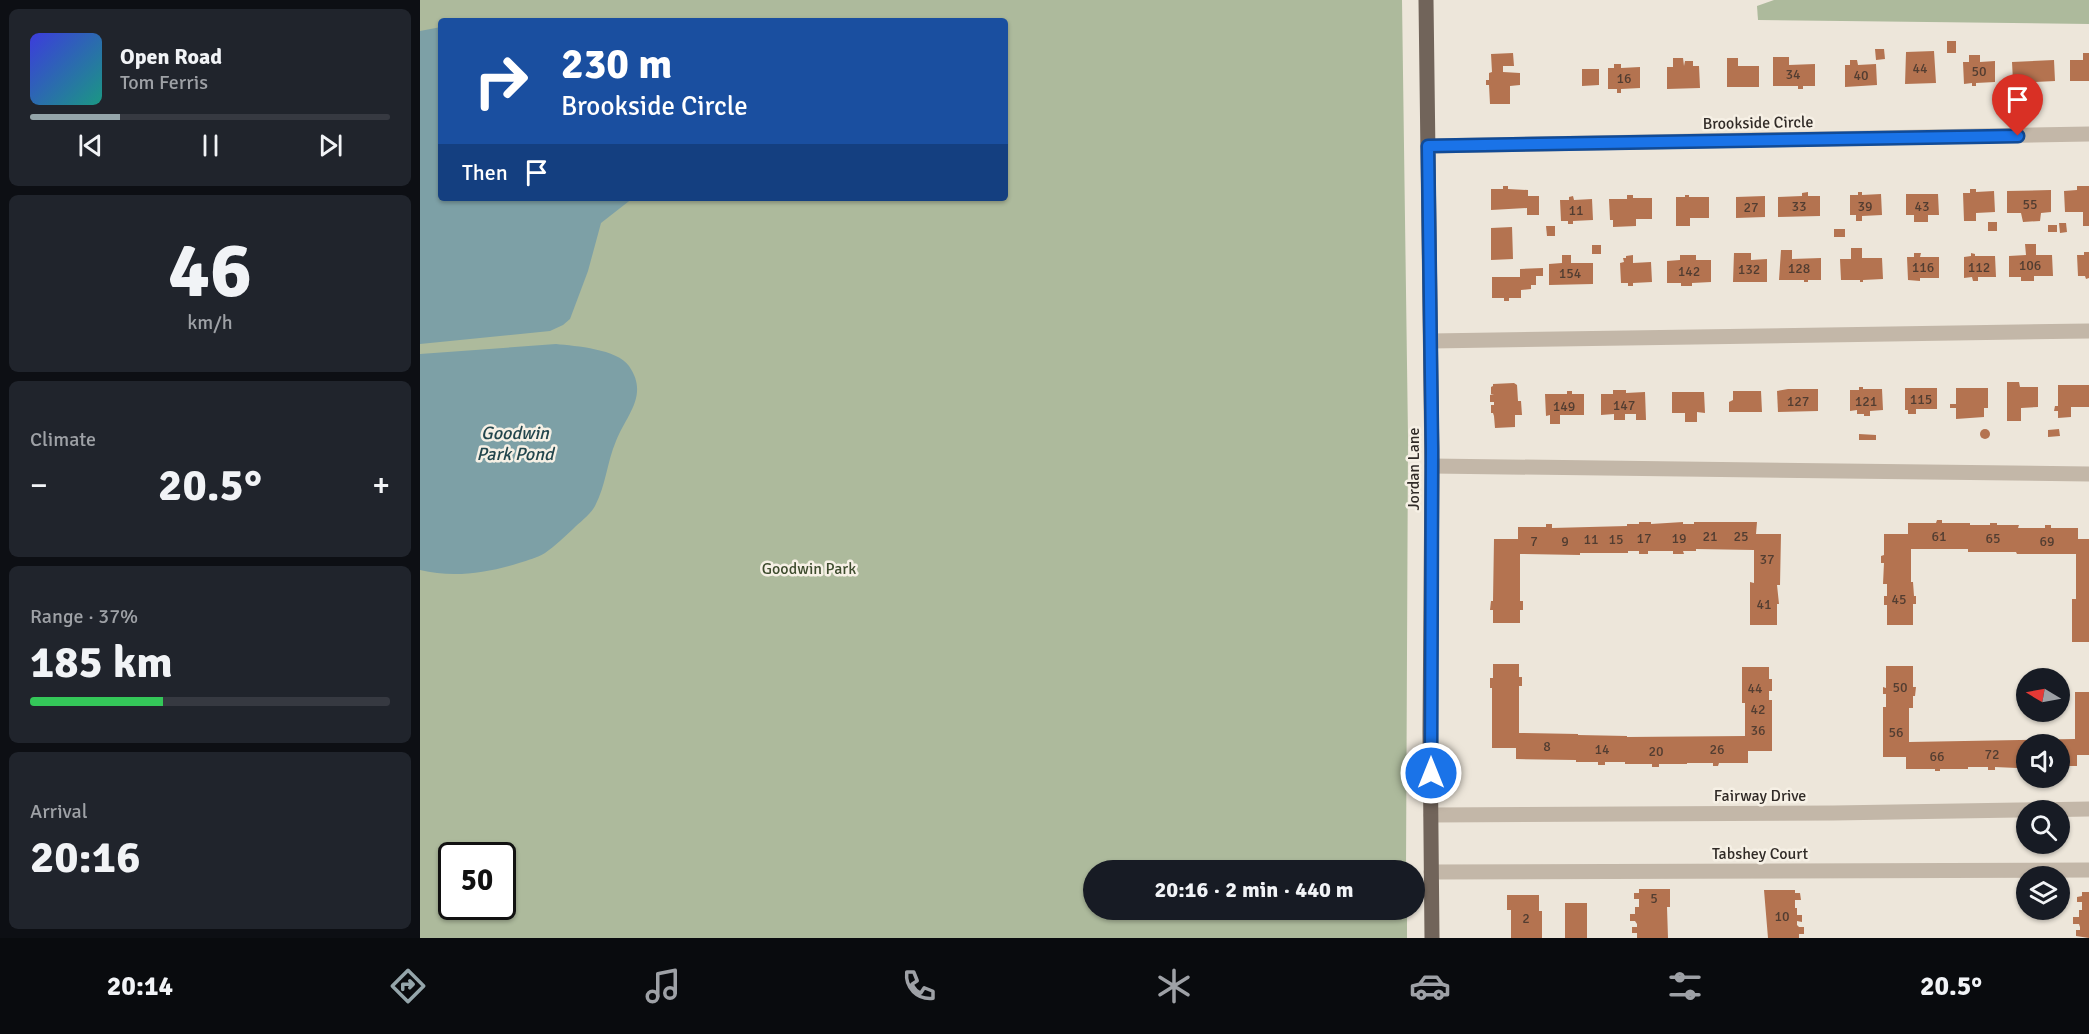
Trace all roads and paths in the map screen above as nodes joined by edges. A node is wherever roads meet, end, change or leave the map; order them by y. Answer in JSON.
{"nodes":[{"id":1,"x":1426,"y":0,"type":"edge"},
{"id":2,"x":2089,"y":134,"type":"edge"},
{"id":3,"x":1428,"y":146,"type":"junction"},
{"id":4,"x":2089,"y":331,"type":"edge"},
{"id":5,"x":1431,"y":341,"type":"junction"},
{"id":6,"x":1432,"y":466,"type":"junction"},
{"id":7,"x":2089,"y":474,"type":"edge"},
{"id":8,"x":2089,"y":809,"type":"edge"},
{"id":9,"x":1431,"y":815,"type":"junction"},
{"id":10,"x":2089,"y":870,"type":"edge"},
{"id":11,"x":1431,"y":872,"type":"junction"},
{"id":12,"x":1432,"y":938,"type":"edge"}],
"edges":[{"from":1,"to":3,"type":"main road","name":"Jordan Lane"},
{"from":2,"to":3,"type":"street","name":"Brookside Circle"},
{"from":3,"to":5,"type":"main road","name":"Jordan Lane"},
{"from":4,"to":5,"type":"street"},
{"from":5,"to":6,"type":"main road","name":"Jordan Lane"},
{"from":6,"to":7,"type":"street"},
{"from":6,"to":9,"type":"main road","name":"Jordan Lane"},
{"from":8,"to":9,"type":"street","name":"Fairway Drive"},
{"from":9,"to":11,"type":"main road","name":"Jordan Lane"},
{"from":10,"to":11,"type":"street","name":"Tabshey Court"},
{"from":11,"to":12,"type":"main road","name":"Jordan Lane"}]}
